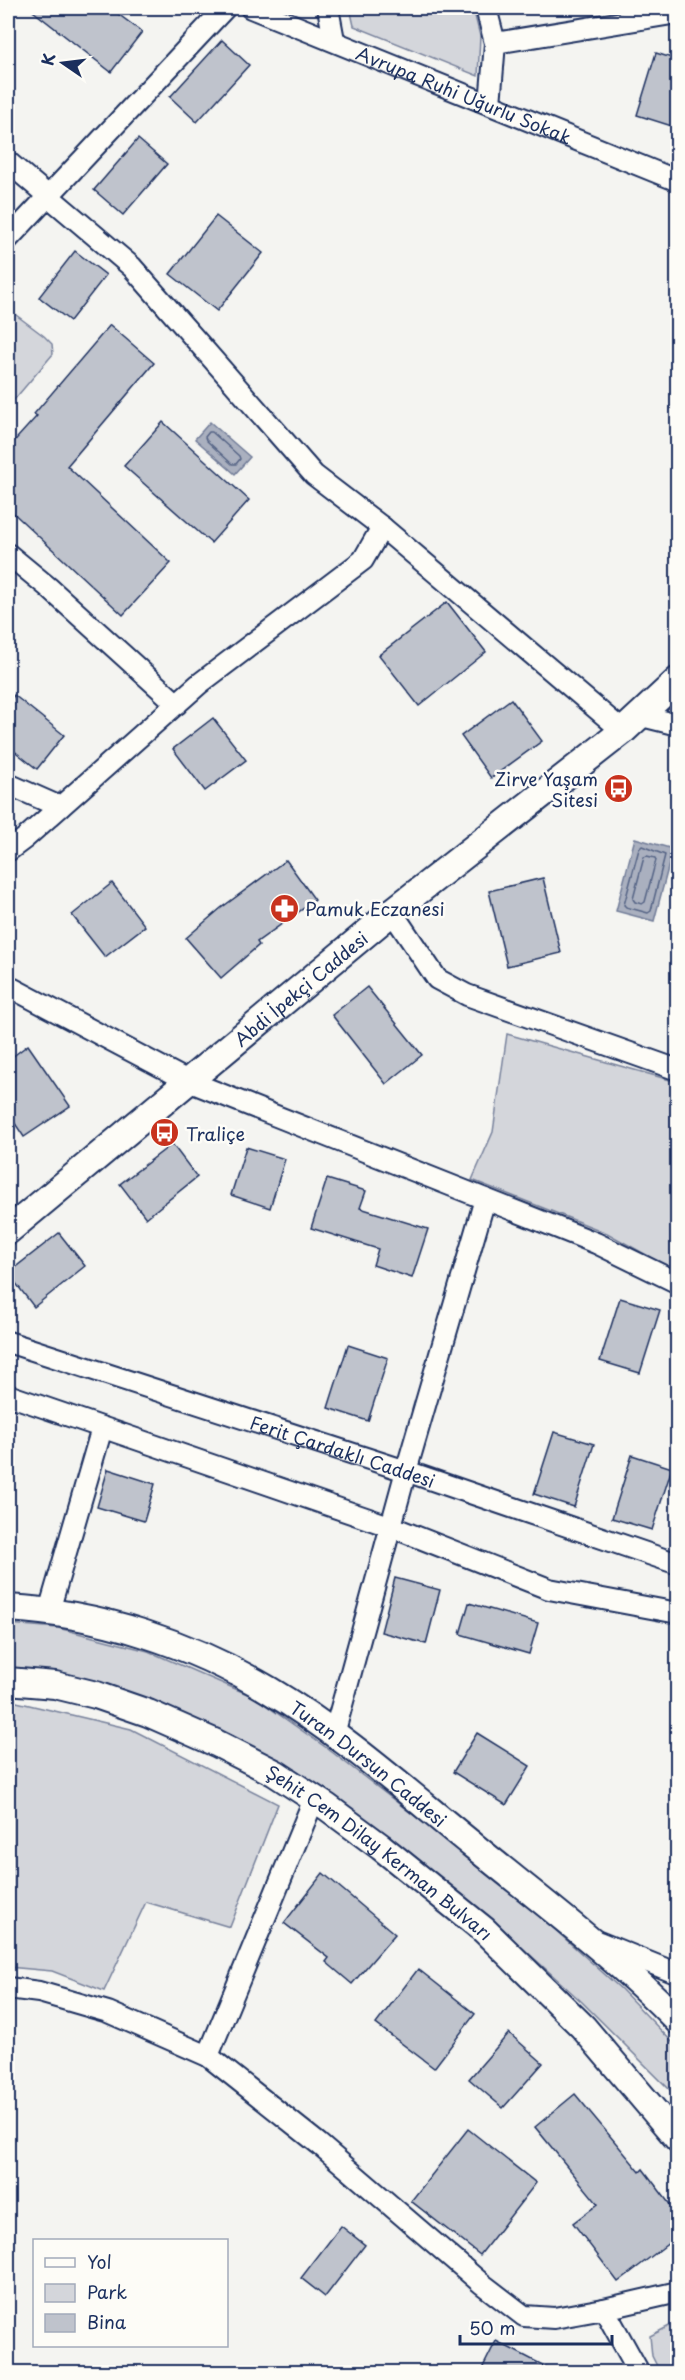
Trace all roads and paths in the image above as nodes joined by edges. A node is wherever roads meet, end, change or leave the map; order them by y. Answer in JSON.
{"nodes":[{"id":1,"x":225,"y":8,"type":"edge"},
{"id":2,"x":251,"y":8,"type":"edge"},
{"id":3,"x":328,"y":8,"type":"edge"},
{"id":4,"x":486,"y":8,"type":"edge"},
{"id":5,"x":678,"y":13,"type":"edge"},
{"id":6,"x":334,"y":40,"type":"junction"},
{"id":7,"x":495,"y":43,"type":"junction"},
{"id":8,"x":490,"y":104,"type":"junction"},
{"id":9,"x":8,"y":162,"type":"edge"},
{"id":10,"x":678,"y":181,"type":"edge"},
{"id":11,"x":47,"y":195,"type":"junction"},
{"id":12,"x":8,"y":239,"type":"edge"},
{"id":13,"x":382,"y":527,"type":"junction"},
{"id":14,"x":8,"y":554,"type":"edge"},
{"id":15,"x":678,"y":680,"type":"edge"},
{"id":16,"x":177,"y":704,"type":"junction"},
{"id":17,"x":633,"y":723,"type":"junction"},
{"id":18,"x":678,"y":725,"type":"edge"},
{"id":19,"x":8,"y":784,"type":"edge"},
{"id":20,"x":60,"y":807,"type":"junction"},
{"id":21,"x":8,"y":850,"type":"edge"},
{"id":22,"x":392,"y":912,"type":"junction"},
{"id":23,"x":8,"y":986,"type":"edge"},
{"id":24,"x":678,"y":1070,"type":"edge"},
{"id":25,"x":188,"y":1081,"type":"junction"},
{"id":26,"x":485,"y":1199,"type":"junction"},
{"id":27,"x":8,"y":1231,"type":"edge"},
{"id":28,"x":678,"y":1283,"type":"edge"},
{"id":29,"x":8,"y":1342,"type":"edge"},
{"id":30,"x":8,"y":1395,"type":"edge"},
{"id":31,"x":102,"y":1428,"type":"junction"},
{"id":32,"x":406,"y":1471,"type":"junction"},
{"id":33,"x":392,"y":1527,"type":"junction"},
{"id":34,"x":677,"y":1561,"type":"edge"},
{"id":35,"x":8,"y":1608,"type":"edge"},
{"id":36,"x":49,"y":1611,"type":"junction"},
{"id":37,"x":678,"y":1613,"type":"edge"},
{"id":38,"x":8,"y":1681,"type":"edge"},
{"id":39,"x":333,"y":1734,"type":"junction"},
{"id":40,"x":314,"y":1799,"type":"junction"},
{"id":41,"x":587,"y":1936,"type":"junction"},
{"id":42,"x":678,"y":1974,"type":"edge"},
{"id":43,"x":8,"y":1988,"type":"edge"},
{"id":44,"x":678,"y":2021,"type":"edge"},
{"id":45,"x":208,"y":2056,"type":"junction"},
{"id":46,"x":678,"y":2139,"type":"edge"},
{"id":47,"x":678,"y":2292,"type":"edge"},
{"id":48,"x":604,"y":2309,"type":"junction"},
{"id":49,"x":639,"y":2373,"type":"edge"}],
"edges":[{"from":1,"to":11,"type":"street"},
{"from":2,"to":6,"type":"street","name":"Avrupa Ruhi Uğurlu Sokak"},
{"from":3,"to":6,"type":"street"},
{"from":4,"to":7,"type":"street"},
{"from":5,"to":7,"type":"street"},
{"from":6,"to":8,"type":"street","name":"Avrupa Ruhi Uğurlu Sokak"},
{"from":7,"to":8,"type":"street"},
{"from":8,"to":10,"type":"street","name":"Avrupa Ruhi Uğurlu Sokak"},
{"from":9,"to":11,"type":"street"},
{"from":11,"to":12,"type":"street"},
{"from":11,"to":13,"type":"street"},
{"from":13,"to":16,"type":"street"},
{"from":13,"to":17,"type":"street"},
{"from":14,"to":16,"type":"street"},
{"from":15,"to":17,"type":"main road","name":"Abdi İpekçi Caddesi"},
{"from":16,"to":20,"type":"street"},
{"from":17,"to":18,"type":"street"},
{"from":17,"to":22,"type":"main road","name":"Abdi İpekçi Caddesi"},
{"from":19,"to":20,"type":"street"},
{"from":20,"to":21,"type":"street"},
{"from":22,"to":24,"type":"street"},
{"from":22,"to":25,"type":"main road","name":"Abdi İpekçi Caddesi"},
{"from":23,"to":25,"type":"street"},
{"from":25,"to":26,"type":"street"},
{"from":25,"to":27,"type":"main road","name":"Abdi İpekçi Caddesi"},
{"from":26,"to":28,"type":"street"},
{"from":26,"to":32,"type":"street"},
{"from":29,"to":32,"type":"street","name":"Ferit Çardaklı Caddesi"},
{"from":30,"to":31,"type":"street"},
{"from":31,"to":33,"type":"street"},
{"from":31,"to":36,"type":"street"},
{"from":32,"to":33,"type":"street"},
{"from":32,"to":34,"type":"street","name":"Ferit Çardaklı Caddesi"},
{"from":33,"to":37,"type":"street"},
{"from":33,"to":39,"type":"street"},
{"from":35,"to":36,"type":"main road","name":"Turan Dursun Caddesi"},
{"from":36,"to":39,"type":"main road","name":"Turan Dursun Caddesi"},
{"from":38,"to":40,"type":"main road","name":"Şehit Cem Dilay Kerman Bulvarı"},
{"from":39,"to":41,"type":"main road","name":"Turan Dursun Caddesi"},
{"from":40,"to":45,"type":"street"},
{"from":40,"to":46,"type":"main road","name":"Şehit Cem Dilay Kerman Bulvarı"},
{"from":41,"to":42,"type":"street"},
{"from":41,"to":44,"type":"main road","name":"Turan Dursun Caddesi"},
{"from":43,"to":45,"type":"street"},
{"from":45,"to":48,"type":"street"},
{"from":47,"to":48,"type":"street"},
{"from":48,"to":49,"type":"street"}]}
